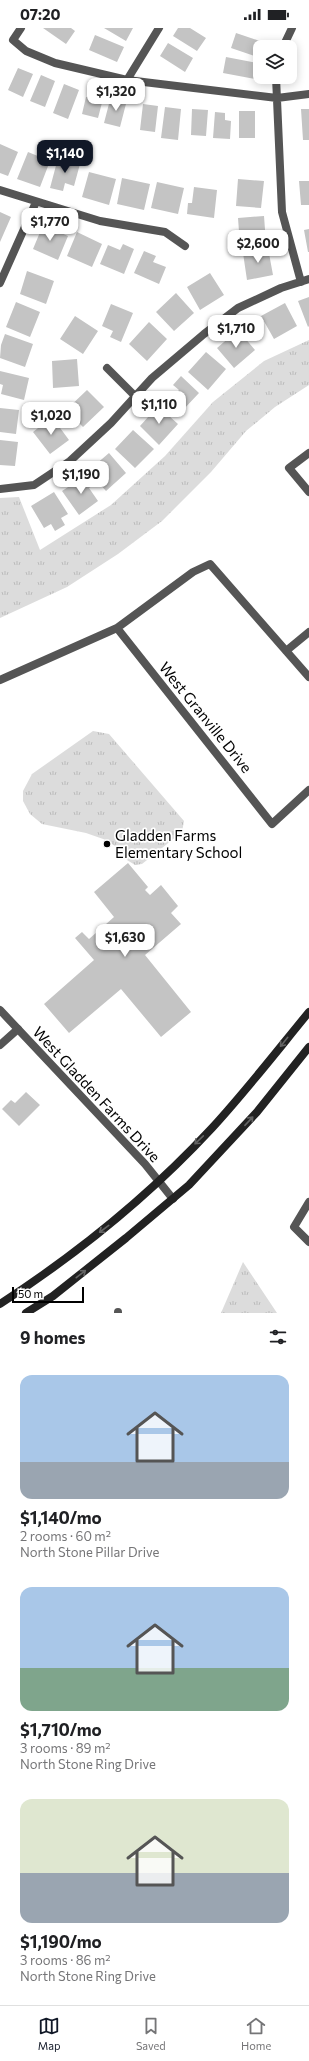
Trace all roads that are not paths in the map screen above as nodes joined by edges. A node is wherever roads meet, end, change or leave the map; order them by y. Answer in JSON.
{"nodes":[{"id":1,"x":21,"y":28,"type":"edge"},
{"id":2,"x":159,"y":28,"type":"edge"},
{"id":3,"x":292,"y":28,"type":"edge"},
{"id":4,"x":286,"y":40,"type":"edge"},
{"id":5,"x":127,"y":80,"type":"junction"},
{"id":6,"x":276,"y":84,"type":"edge"},
{"id":7,"x":309,"y":94,"type":"edge"},
{"id":8,"x":277,"y":98,"type":"junction"},
{"id":9,"x":0,"y":190,"type":"edge"},
{"id":10,"x":36,"y":202,"type":"junction"},
{"id":11,"x":186,"y":246,"type":"dead end"},
{"id":12,"x":309,"y":279,"type":"edge"},
{"id":13,"x":300,"y":282,"type":"junction"},
{"id":14,"x":0,"y":283,"type":"edge"},
{"id":15,"x":107,"y":368,"type":"dead end"},
{"id":16,"x":135,"y":396,"type":"junction"},
{"id":17,"x":309,"y":453,"type":"edge"},
{"id":18,"x":0,"y":489,"type":"edge"},
{"id":19,"x":309,"y":492,"type":"edge"},
{"id":20,"x":117,"y":628,"type":"junction"},
{"id":21,"x":309,"y":632,"type":"edge"},
{"id":22,"x":286,"y":651,"type":"junction"},
{"id":23,"x":309,"y":677,"type":"edge"},
{"id":24,"x":0,"y":680,"type":"edge"},
{"id":25,"x":309,"y":790,"type":"edge"},
{"id":26,"x":0,"y":1010,"type":"edge"},
{"id":27,"x":309,"y":1012,"type":"edge"},
{"id":28,"x":18,"y":1029,"type":"junction"},
{"id":29,"x":0,"y":1045,"type":"edge"},
{"id":30,"x":309,"y":1047,"type":"edge"},
{"id":31,"x":158,"y":1181,"type":"junction"},
{"id":32,"x":173,"y":1199,"type":"junction"},
{"id":33,"x":309,"y":1202,"type":"edge"},
{"id":34,"x":309,"y":1242,"type":"edge"},
{"id":35,"x":0,"y":1304,"type":"edge"},
{"id":36,"x":26,"y":1313,"type":"edge"}],
"edges":[{"from":1,"to":5,"type":"street"},
{"from":2,"to":5,"type":"street"},
{"from":3,"to":4,"type":"street"},
{"from":5,"to":8,"type":"street"},
{"from":6,"to":8,"type":"street"},
{"from":7,"to":8,"type":"street"},
{"from":8,"to":13,"type":"street"},
{"from":9,"to":10,"type":"street"},
{"from":10,"to":11,"type":"street"},
{"from":10,"to":14,"type":"street"},
{"from":12,"to":13,"type":"street"},
{"from":13,"to":16,"type":"street"},
{"from":15,"to":16,"type":"street"},
{"from":16,"to":18,"type":"street"},
{"from":17,"to":19,"type":"street"},
{"from":20,"to":22,"type":"street"},
{"from":20,"to":24,"type":"street"},
{"from":20,"to":25,"type":"street","name":"West Granville Drive"},
{"from":21,"to":22,"type":"street"},
{"from":22,"to":23,"type":"street"},
{"from":26,"to":28,"type":"street","name":"West Gladden Farms Drive"},
{"from":27,"to":31,"type":"main road","one_way":true},
{"from":28,"to":29,"type":"street"},
{"from":28,"to":31,"type":"street","name":"West Gladden Farms Drive"},
{"from":32,"to":30,"type":"main road","one_way":true},
{"from":31,"to":32,"type":"street","name":"West Gladden Farms Drive"},
{"from":31,"to":35,"type":"main road","one_way":true},
{"from":36,"to":32,"type":"main road","one_way":true},
{"from":33,"to":34,"type":"street"}]}
